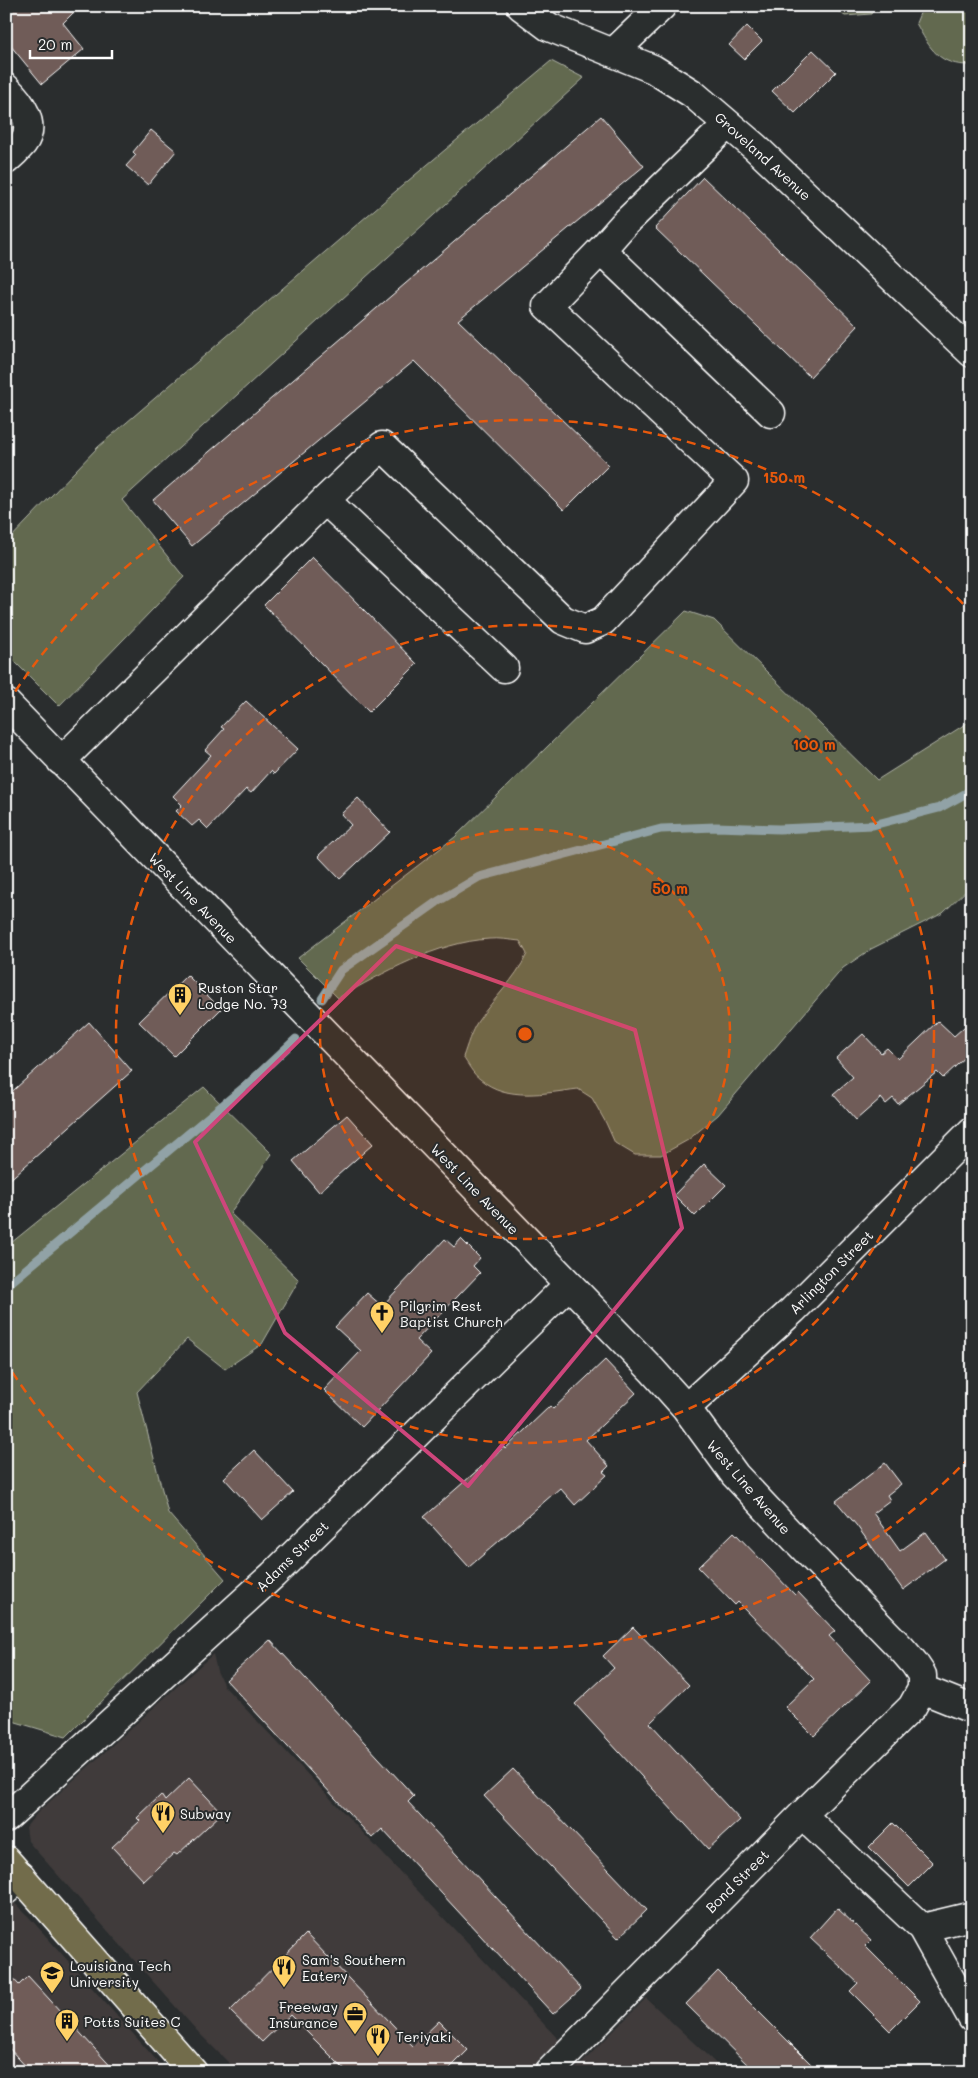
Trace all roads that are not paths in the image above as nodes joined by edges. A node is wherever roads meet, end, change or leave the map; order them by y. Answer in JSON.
{"nodes":[{"id":1,"x":521,"y":6,"type":"edge"},
{"id":2,"x":662,"y":6,"type":"edge"},
{"id":3,"x":614,"y":52,"type":"junction"},
{"id":4,"x":6,"y":88,"type":"edge"},
{"id":5,"x":728,"y":124,"type":"junction"},
{"id":6,"x":15,"y":152,"type":"edge"},
{"id":7,"x":601,"y":250,"type":"junction"},
{"id":8,"x":972,"y":353,"type":"edge"},
{"id":9,"x":771,"y":414,"type":"dead end"},
{"id":10,"x":325,"y":500,"type":"junction"},
{"id":11,"x":504,"y":668,"type":"dead end"},
{"id":12,"x":6,"y":703,"type":"edge"},
{"id":13,"x":61,"y":761,"type":"junction"},
{"id":14,"x":972,"y":1131,"type":"edge"},
{"id":15,"x":568,"y":1285,"type":"junction"},
{"id":16,"x":686,"y":1408,"type":"junction"},
{"id":17,"x":922,"y":1689,"type":"junction"},
{"id":18,"x":972,"y":1709,"type":"edge"},
{"id":19,"x":802,"y":1815,"type":"junction"},
{"id":20,"x":6,"y":1818,"type":"edge"},
{"id":21,"x":11,"y":1875,"type":"edge"},
{"id":22,"x":972,"y":1916,"type":"edge"},
{"id":23,"x":922,"y":1928,"type":"junction"},
{"id":24,"x":972,"y":2018,"type":"edge"},
{"id":25,"x":193,"y":2072,"type":"edge"},
{"id":26,"x":549,"y":2072,"type":"edge"}],
"edges":[{"from":1,"to":3,"type":"street","name":"Groveland Avenue"},
{"from":2,"to":3,"type":"street"},
{"from":3,"to":5,"type":"street","name":"Groveland Avenue"},
{"from":4,"to":6,"type":"street"},
{"from":5,"to":7,"type":"street"},
{"from":5,"to":8,"type":"street","name":"Groveland Avenue"},
{"from":7,"to":9,"type":"street"},
{"from":7,"to":10,"type":"street"},
{"from":10,"to":11,"type":"street"},
{"from":10,"to":13,"type":"street"},
{"from":12,"to":13,"type":"street","name":"West Line Avenue"},
{"from":13,"to":15,"type":"street","name":"West Line Avenue"},
{"from":14,"to":16,"type":"street","name":"Arlington Street"},
{"from":15,"to":16,"type":"street","name":"West Line Avenue"},
{"from":15,"to":20,"type":"street","name":"Adams Street"},
{"from":16,"to":17,"type":"street","name":"West Line Avenue"},
{"from":17,"to":18,"type":"street"},
{"from":17,"to":19,"type":"street","name":"Bond Street"},
{"from":19,"to":23,"type":"street"},
{"from":19,"to":26,"type":"street","name":"Bond Street"},
{"from":21,"to":25,"type":"main road"},
{"from":22,"to":23,"type":"street"},
{"from":23,"to":24,"type":"street"}]}
